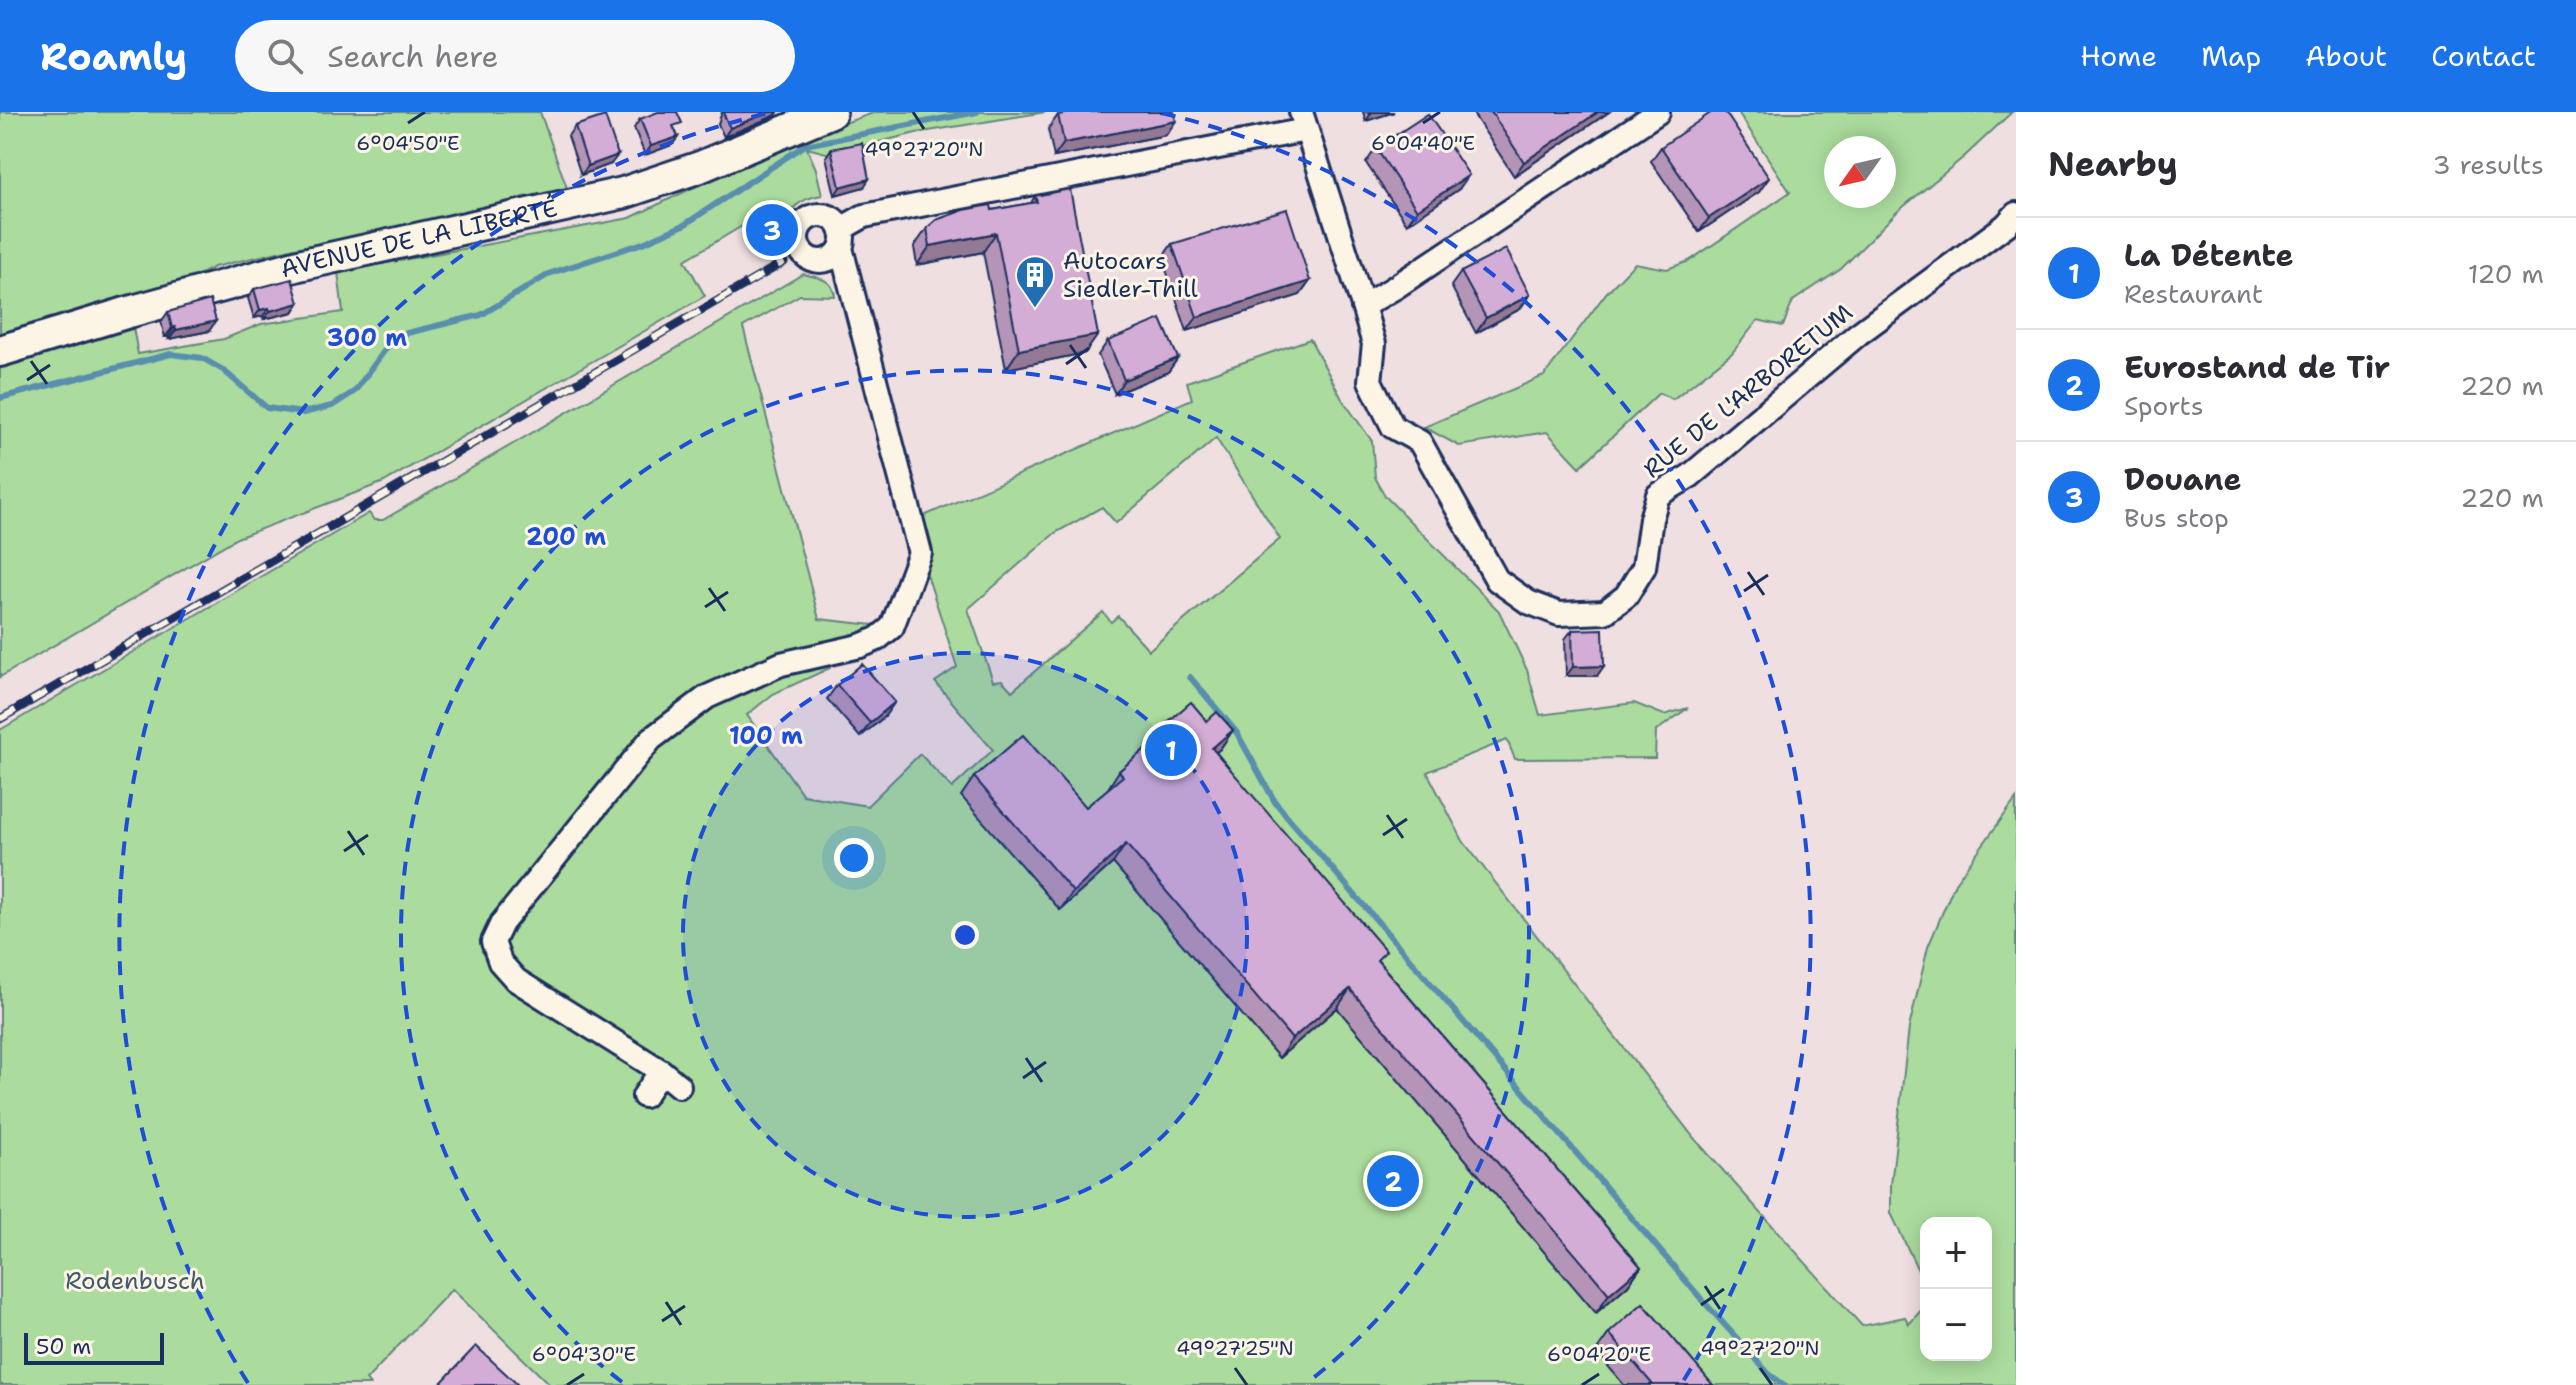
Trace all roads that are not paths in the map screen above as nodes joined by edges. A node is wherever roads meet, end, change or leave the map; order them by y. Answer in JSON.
{"nodes":[{"id":1,"x":831,"y":112,"type":"edge"},
{"id":2,"x":1658,"y":112,"type":"edge"},
{"id":3,"x":1303,"y":121,"type":"edge"},
{"id":4,"x":2016,"y":214,"type":"edge"},
{"id":5,"x":1363,"y":306,"type":"junction"},
{"id":6,"x":0,"y":351,"type":"edge"},
{"id":7,"x":661,"y":1071,"type":"junction"},
{"id":8,"x":679,"y":1086,"type":"dead end"},
{"id":9,"x":644,"y":1096,"type":"dead end"}],
"edges":[{"from":1,"to":6,"type":"main road","name":"AVENUE DE LA LIBERTÉ"},
{"from":2,"to":5,"type":"street"},
{"from":3,"to":5,"type":"street","name":"RUE DE L'ARBORETUM"},
{"from":3,"to":7,"type":"street"},
{"from":4,"to":5,"type":"street","name":"RUE DE L'ARBORETUM"},
{"from":7,"to":8,"type":"street"},
{"from":7,"to":9,"type":"street"}]}
